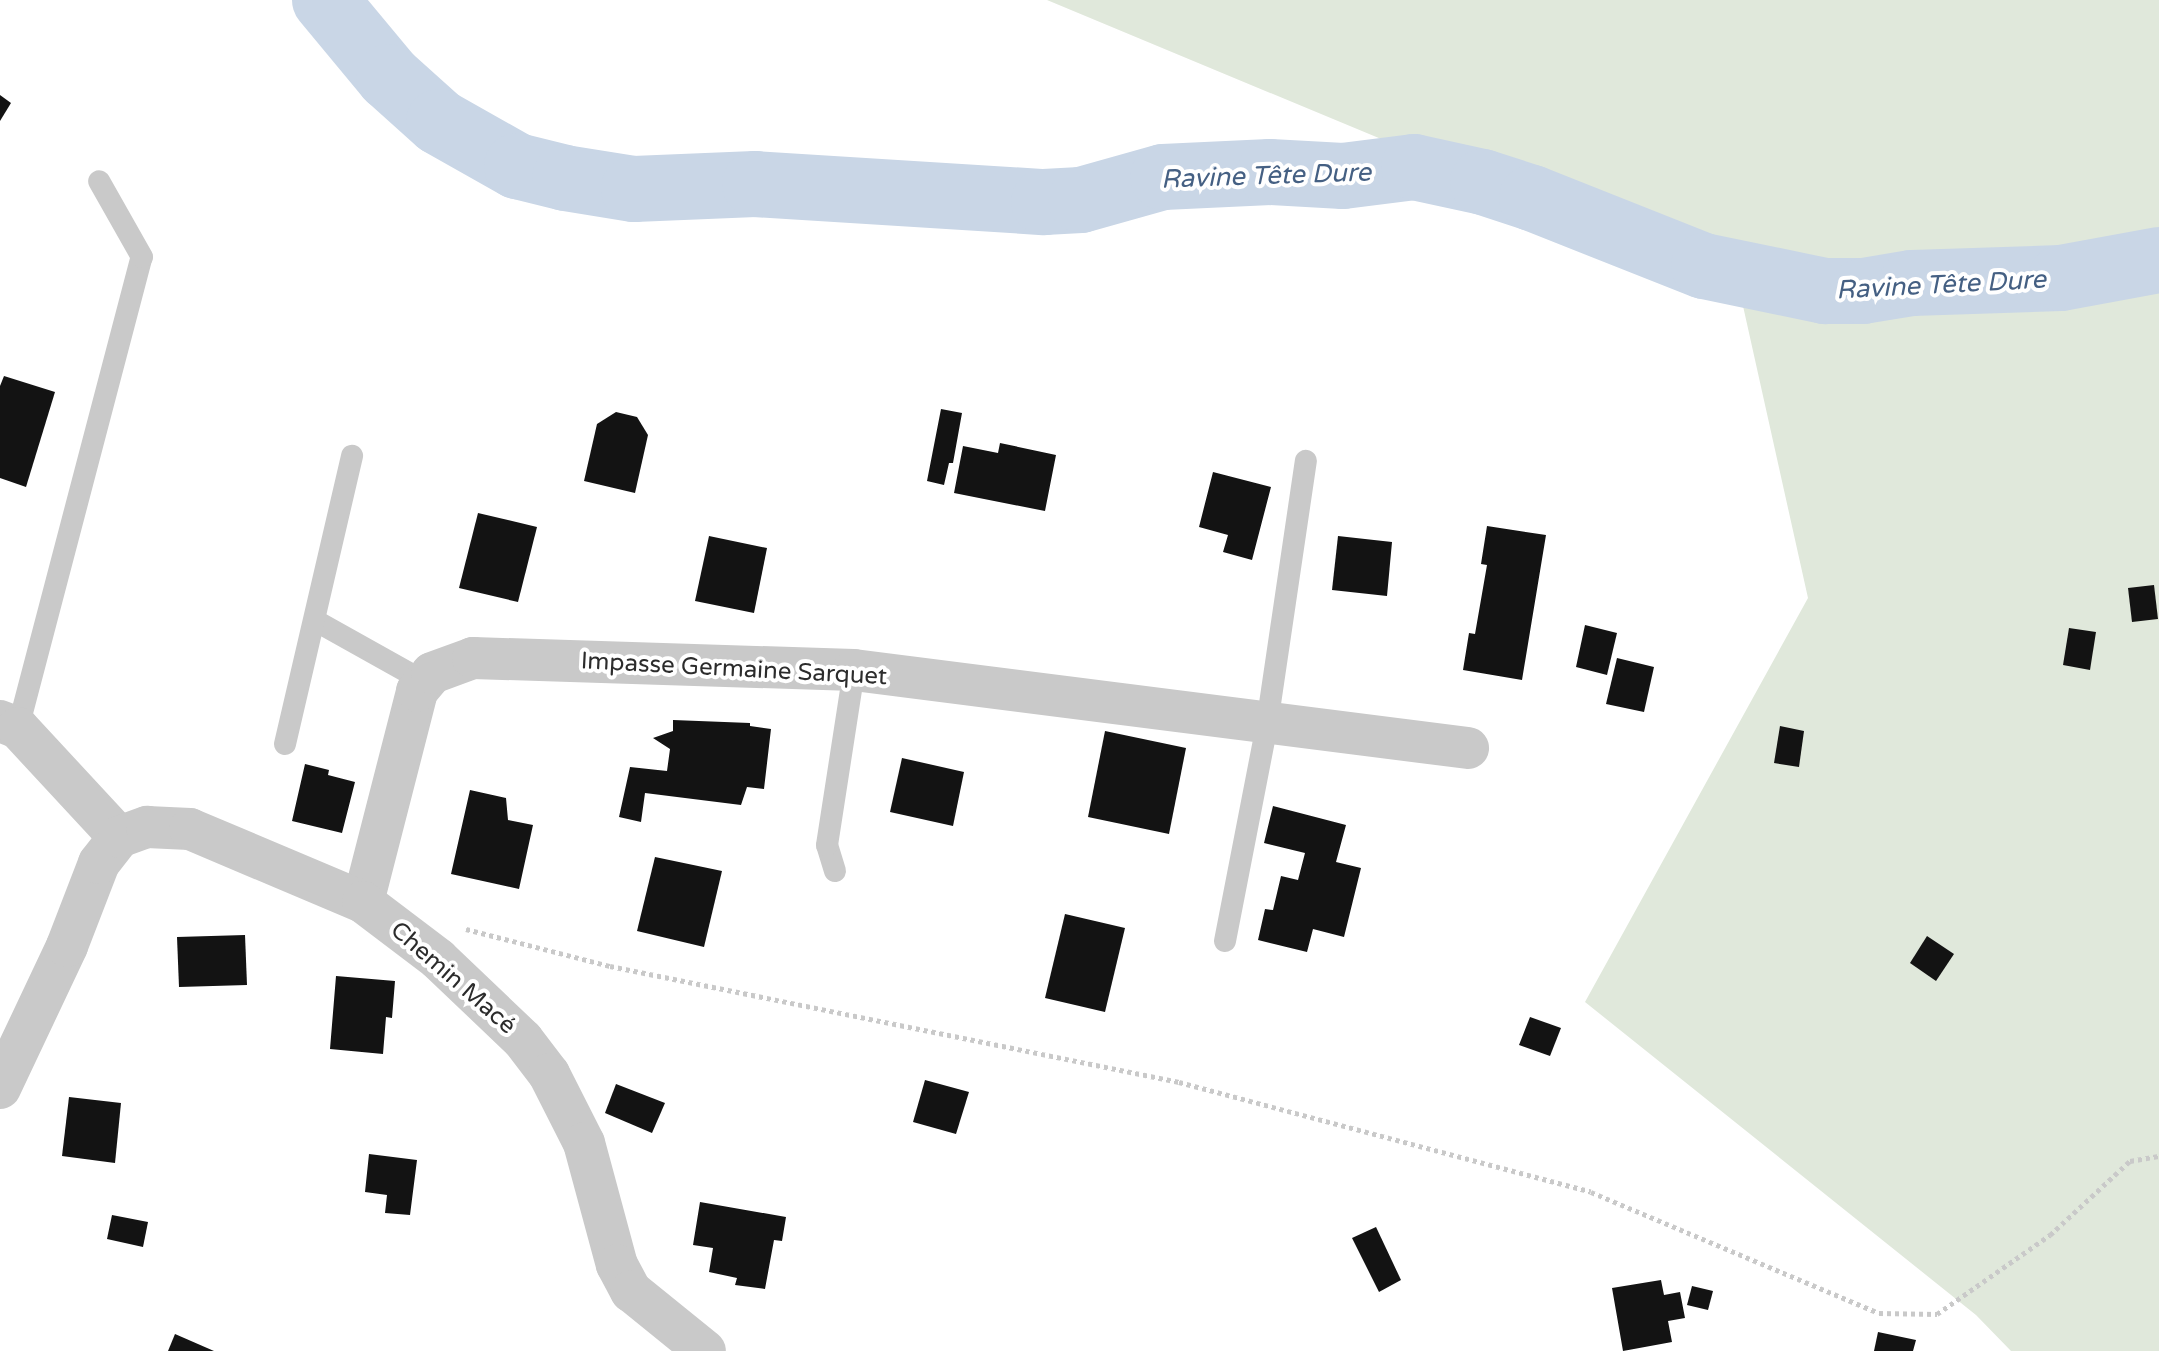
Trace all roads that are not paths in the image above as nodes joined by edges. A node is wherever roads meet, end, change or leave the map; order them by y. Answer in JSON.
{"nodes":[{"id":1,"x":99,"y":181,"type":"dead end"},
{"id":2,"x":352,"y":456,"type":"dead end"},
{"id":3,"x":1306,"y":461,"type":"dead end"},
{"id":4,"x":316,"y":621,"type":"junction"},
{"id":5,"x":854,"y":670,"type":"junction"},
{"id":6,"x":425,"y":682,"type":"junction"},
{"id":7,"x":1267,"y":724,"type":"junction"},
{"id":8,"x":9,"y":725,"type":"edge"},
{"id":9,"x":285,"y":744,"type":"dead end"},
{"id":10,"x":1468,"y":748,"type":"dead end"},
{"id":11,"x":119,"y":837,"type":"junction"},
{"id":12,"x":835,"y":871,"type":"dead end"},
{"id":13,"x":363,"y":902,"type":"junction"},
{"id":14,"x":1225,"y":941,"type":"dead end"},
{"id":15,"x":0,"y":1088,"type":"edge"},
{"id":16,"x":705,"y":1351,"type":"edge"}],
"edges":[{"from":1,"to":8,"type":"lane"},
{"from":2,"to":4,"type":"lane"},
{"from":3,"to":7,"type":"lane"},
{"from":4,"to":6,"type":"lane"},
{"from":4,"to":9,"type":"lane"},
{"from":5,"to":6,"type":"street","name":"Impasse Germaine Sarquet"},
{"from":5,"to":7,"type":"street","name":"Impasse Germaine Sarquet"},
{"from":5,"to":12,"type":"lane"},
{"from":6,"to":13,"type":"street"},
{"from":7,"to":10,"type":"street","name":"Impasse Germaine Sarquet"},
{"from":7,"to":14,"type":"lane"},
{"from":8,"to":11,"type":"street"},
{"from":11,"to":13,"type":"street","name":"Chemin Macé"},
{"from":11,"to":15,"type":"street"},
{"from":13,"to":16,"type":"street","name":"Chemin Macé"}]}
